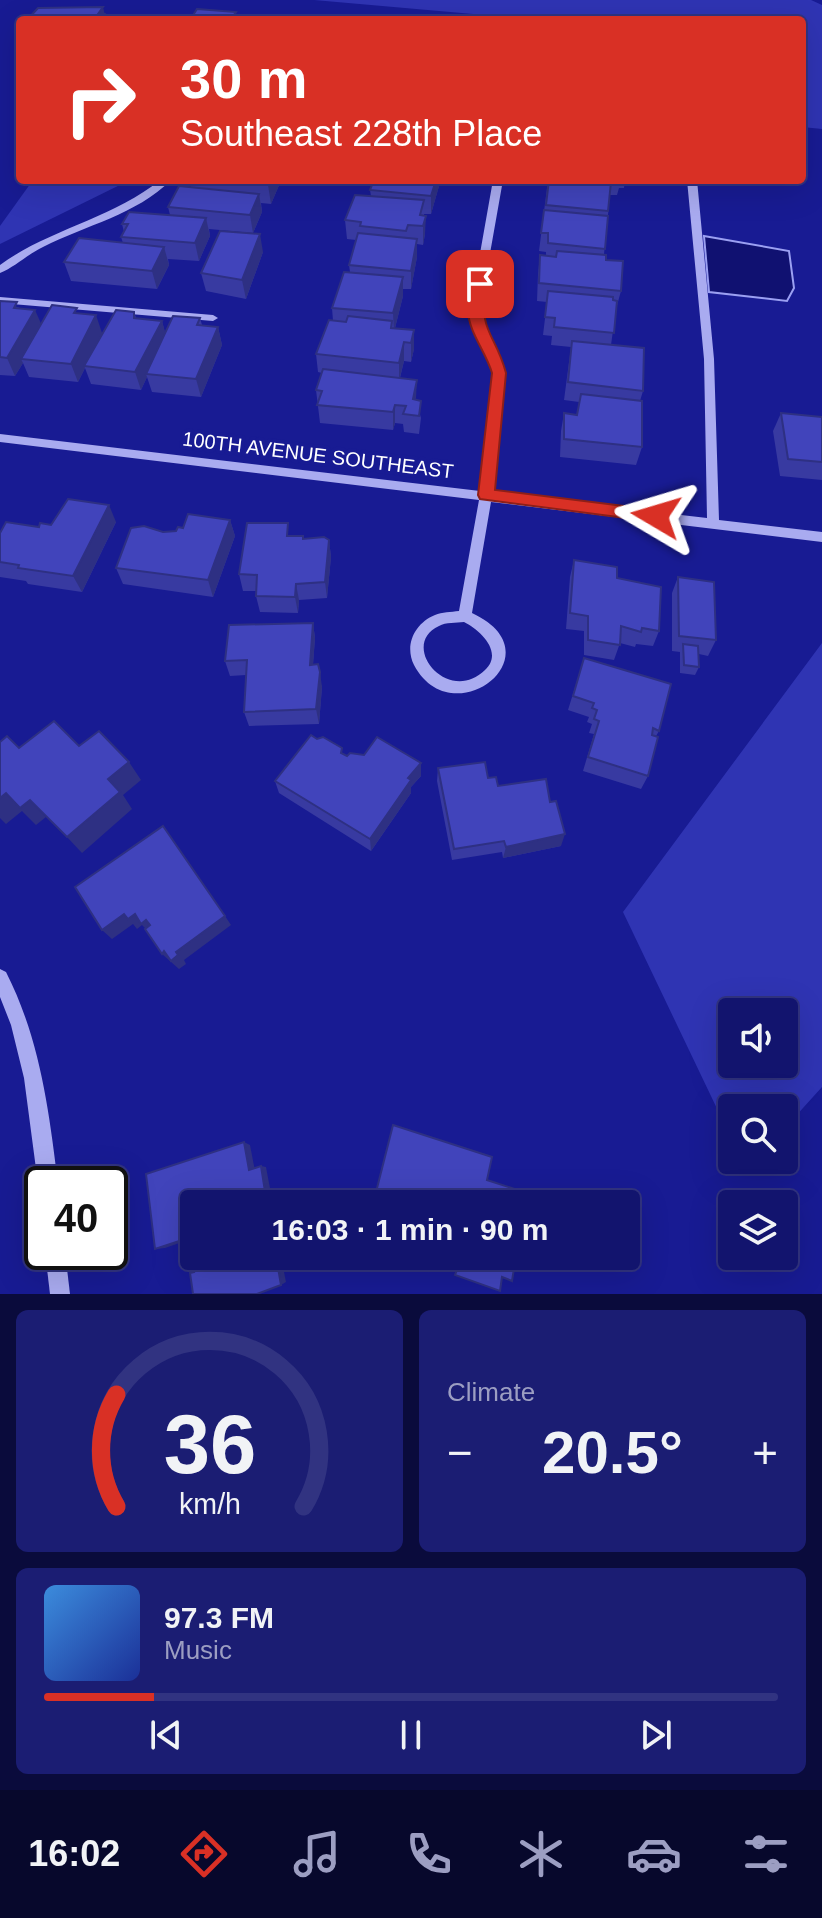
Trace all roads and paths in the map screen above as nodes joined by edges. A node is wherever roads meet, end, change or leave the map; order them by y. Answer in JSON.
{"nodes":[{"id":1,"x":161,"y":184,"type":"edge"},
{"id":2,"x":497,"y":184,"type":"edge"},
{"id":3,"x":692,"y":184,"type":"edge"},
{"id":4,"x":0,"y":270,"type":"edge"},
{"id":5,"x":0,"y":300,"type":"edge"},
{"id":6,"x":213,"y":318,"type":"dead end"},
{"id":7,"x":0,"y":438,"type":"edge"},
{"id":8,"x":486,"y":495,"type":"junction"},
{"id":9,"x":713,"y":523,"type":"junction"},
{"id":10,"x":822,"y":537,"type":"edge"},
{"id":11,"x":465,"y":616,"type":"junction"},
{"id":12,"x":0,"y":978,"type":"edge"},
{"id":13,"x":46,"y":1166,"type":"edge"},
{"id":14,"x":57,"y":1270,"type":"edge"},
{"id":15,"x":59,"y":1294,"type":"edge"}],
"edges":[{"from":1,"to":4,"type":"street"},
{"from":2,"to":8,"type":"street"},
{"from":3,"to":9,"type":"street"},
{"from":5,"to":6,"type":"street"},
{"from":7,"to":8,"type":"street","name":"100TH AVENUE SOUTHEAST"},
{"from":8,"to":9,"type":"street","name":"100TH AVENUE SOUTHEAST"},
{"from":8,"to":11,"type":"street"},
{"from":9,"to":10,"type":"street","name":"100TH AVENUE SOUTHEAST"},
{"from":11,"to":11,"type":"street"},
{"from":12,"to":13,"type":"street"},
{"from":14,"to":15,"type":"street"}]}
